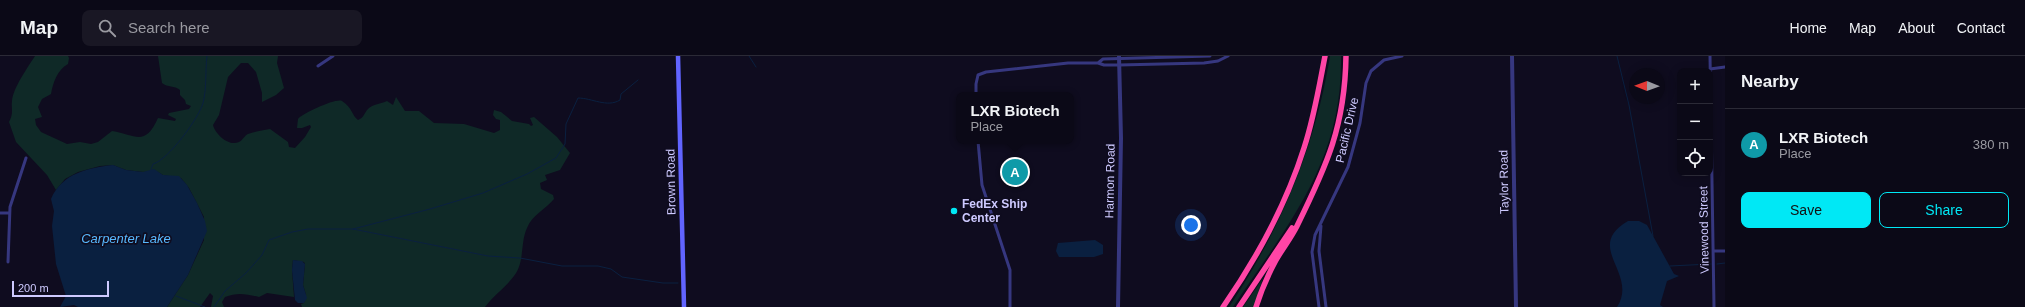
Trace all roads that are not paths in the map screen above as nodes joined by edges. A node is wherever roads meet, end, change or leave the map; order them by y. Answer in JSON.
{"nodes":[{"id":1,"x":333,"y":56,"type":"edge"},
{"id":2,"x":678,"y":56,"type":"edge"},
{"id":3,"x":1210,"y":56,"type":"edge"},
{"id":4,"x":1228,"y":56,"type":"edge"},
{"id":5,"x":1325,"y":56,"type":"edge"},
{"id":6,"x":1346,"y":56,"type":"edge"},
{"id":7,"x":1402,"y":56,"type":"edge"},
{"id":8,"x":1512,"y":56,"type":"edge"},
{"id":9,"x":1710,"y":56,"type":"edge"},
{"id":10,"x":1119,"y":58,"type":"edge"},
{"id":11,"x":1098,"y":62,"type":"junction"},
{"id":12,"x":1119,"y":65,"type":"junction"},
{"id":13,"x":318,"y":66,"type":"dead end"},
{"id":14,"x":1710,"y":68,"type":"edge"},
{"id":15,"x":1725,"y":68,"type":"edge"},
{"id":16,"x":1713,"y":69,"type":"edge"},
{"id":17,"x":976,"y":92,"type":"edge"},
{"id":18,"x":1711,"y":104,"type":"edge"},
{"id":19,"x":978,"y":144,"type":"edge"},
{"id":20,"x":26,"y":158,"type":"dead end"},
{"id":21,"x":1303,"y":211,"type":"junction"},
{"id":22,"x":0,"y":213,"type":"edge"},
{"id":23,"x":9,"y":213,"type":"junction"},
{"id":24,"x":1321,"y":224,"type":"junction"},
{"id":25,"x":1713,"y":251,"type":"junction"},
{"id":26,"x":1725,"y":251,"type":"edge"},
{"id":27,"x":8,"y":262,"type":"dead end"},
{"id":28,"x":684,"y":307,"type":"edge"},
{"id":29,"x":1010,"y":307,"type":"edge"},
{"id":30,"x":1118,"y":307,"type":"edge"},
{"id":31,"x":1223,"y":307,"type":"edge"},
{"id":32,"x":1239,"y":307,"type":"edge"},
{"id":33,"x":1256,"y":307,"type":"edge"},
{"id":34,"x":1319,"y":307,"type":"edge"},
{"id":35,"x":1326,"y":307,"type":"edge"},
{"id":36,"x":1516,"y":307,"type":"edge"},
{"id":37,"x":1714,"y":307,"type":"edge"}],
"edges":[{"from":1,"to":13,"type":"street"},
{"from":2,"to":28,"type":"main road","name":"Brown Road"},
{"from":3,"to":10,"type":"street"},
{"from":4,"to":12,"type":"street"},
{"from":5,"to":31,"type":"highway"},
{"from":6,"to":21,"type":"highway"},
{"from":7,"to":24,"type":"street","name":"Pacific Drive"},
{"from":8,"to":36,"type":"street","name":"Taylor Road"},
{"from":9,"to":14,"type":"street","name":"Vinewood Street"},
{"from":10,"to":11,"type":"street"},
{"from":10,"to":12,"type":"street","name":"Harmon Road"},
{"from":11,"to":12,"type":"street"},
{"from":11,"to":17,"type":"street"},
{"from":12,"to":30,"type":"street","name":"Harmon Road"},
{"from":15,"to":16,"type":"street"},
{"from":18,"to":25,"type":"street","name":"Vinewood Street"},
{"from":19,"to":29,"type":"street"},
{"from":20,"to":23,"type":"street"},
{"from":21,"to":32,"type":"highway"},
{"from":21,"to":33,"type":"highway"},
{"from":22,"to":23,"type":"street"},
{"from":23,"to":27,"type":"street"},
{"from":24,"to":34,"type":"street","name":"Pacific Drive"},
{"from":24,"to":35,"type":"street","name":"Pacific Drive"},
{"from":25,"to":26,"type":"street"},
{"from":25,"to":37,"type":"street","name":"Vinewood Street"}]}
